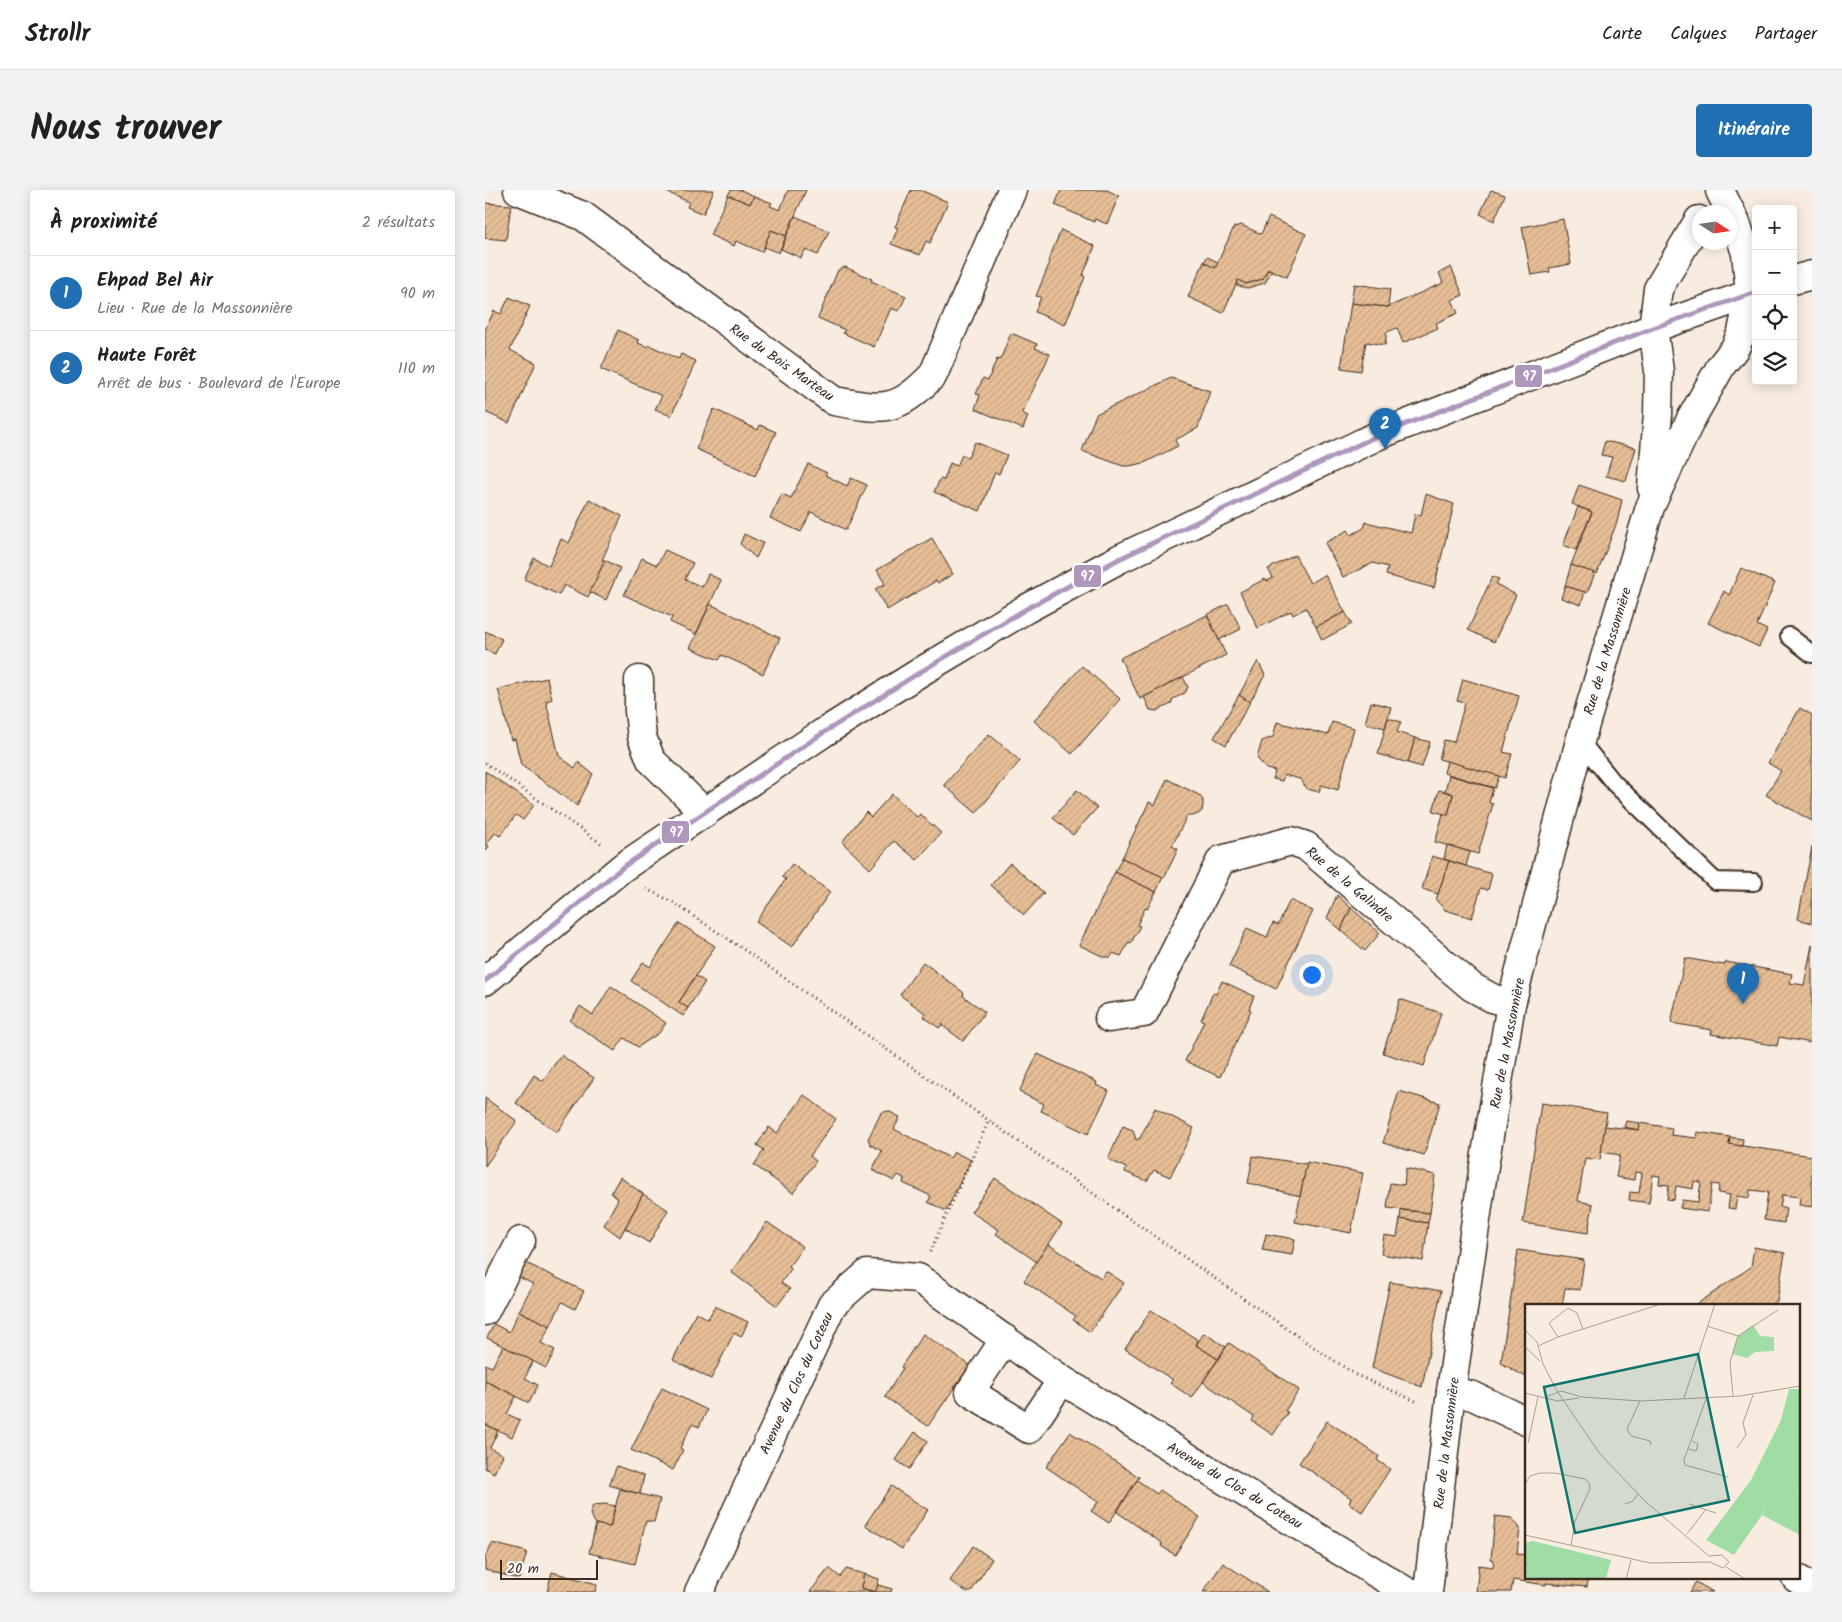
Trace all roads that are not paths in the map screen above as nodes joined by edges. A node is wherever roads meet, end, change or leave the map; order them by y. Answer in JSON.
{"nodes":[{"id":1,"x":518,"y":190,"type":"edge"},
{"id":2,"x":1012,"y":190,"type":"edge"},
{"id":3,"x":1715,"y":198,"type":"edge"},
{"id":4,"x":1692,"y":232,"type":"edge"},
{"id":5,"x":1812,"y":275,"type":"edge"},
{"id":6,"x":1797,"y":279,"type":"edge"},
{"id":7,"x":1752,"y":288,"type":"edge"},
{"id":8,"x":1752,"y":293,"type":"edge"},
{"id":9,"x":1752,"y":295,"type":"edge"},
{"id":10,"x":1653,"y":328,"type":"junction"},
{"id":11,"x":1650,"y":506,"type":"junction"},
{"id":12,"x":1789,"y":636,"type":"dead end"},
{"id":13,"x":1812,"y":654,"type":"edge"},
{"id":14,"x":639,"y":680,"type":"dead end"},
{"id":15,"x":1580,"y":741,"type":"junction"},
{"id":16,"x":705,"y":813,"type":"junction"},
{"id":17,"x":1754,"y":882,"type":"dead end"},
{"id":18,"x":485,"y":981,"type":"edge"},
{"id":19,"x":1511,"y":1004,"type":"junction"},
{"id":20,"x":1109,"y":1018,"type":"dead end"},
{"id":21,"x":521,"y":1241,"type":"dead end"},
{"id":22,"x":485,"y":1311,"type":"edge"},
{"id":23,"x":1005,"y":1339,"type":"junction"},
{"id":24,"x":1062,"y":1380,"type":"junction"},
{"id":25,"x":1450,"y":1402,"type":"junction"},
{"id":26,"x":1525,"y":1421,"type":"edge"},
{"id":27,"x":1799,"y":1580,"type":"edge"},
{"id":28,"x":1812,"y":1588,"type":"edge"},
{"id":29,"x":699,"y":1592,"type":"edge"},
{"id":30,"x":1407,"y":1592,"type":"edge"},
{"id":31,"x":1428,"y":1592,"type":"edge"}],
"edges":[{"from":1,"to":2,"type":"street","name":"Rue du Bois Marteau"},
{"from":3,"to":7,"type":"street","name":"Rue de la Massonnière"},
{"from":4,"to":10,"type":"street","name":"Rue de la Massonnière"},
{"from":5,"to":6,"type":"street"},
{"from":8,"to":10,"type":"street"},
{"from":9,"to":11,"type":"street","name":"Rue de la Massonnière"},
{"from":10,"to":11,"type":"street","name":"Rue de la Massonnière"},
{"from":10,"to":16,"type":"street"},
{"from":11,"to":15,"type":"street","name":"Rue de la Massonnière"},
{"from":12,"to":13,"type":"lane"},
{"from":14,"to":16,"type":"street"},
{"from":15,"to":17,"type":"lane"},
{"from":15,"to":19,"type":"street","name":"Rue de la Massonnière"},
{"from":16,"to":18,"type":"street"},
{"from":19,"to":20,"type":"street","name":"Rue de la Galindre"},
{"from":19,"to":25,"type":"street","name":"Rue de la Massonnière"},
{"from":21,"to":22,"type":"street"},
{"from":23,"to":24,"type":"street","name":"Avenue du Clos du Coteau"},
{"from":23,"to":24,"type":"street"},
{"from":23,"to":29,"type":"street","name":"Avenue du Clos du Coteau"},
{"from":24,"to":30,"type":"street","name":"Avenue du Clos du Coteau"},
{"from":25,"to":26,"type":"street"},
{"from":25,"to":31,"type":"street","name":"Rue de la Massonnière"},
{"from":27,"to":28,"type":"street"}]}
